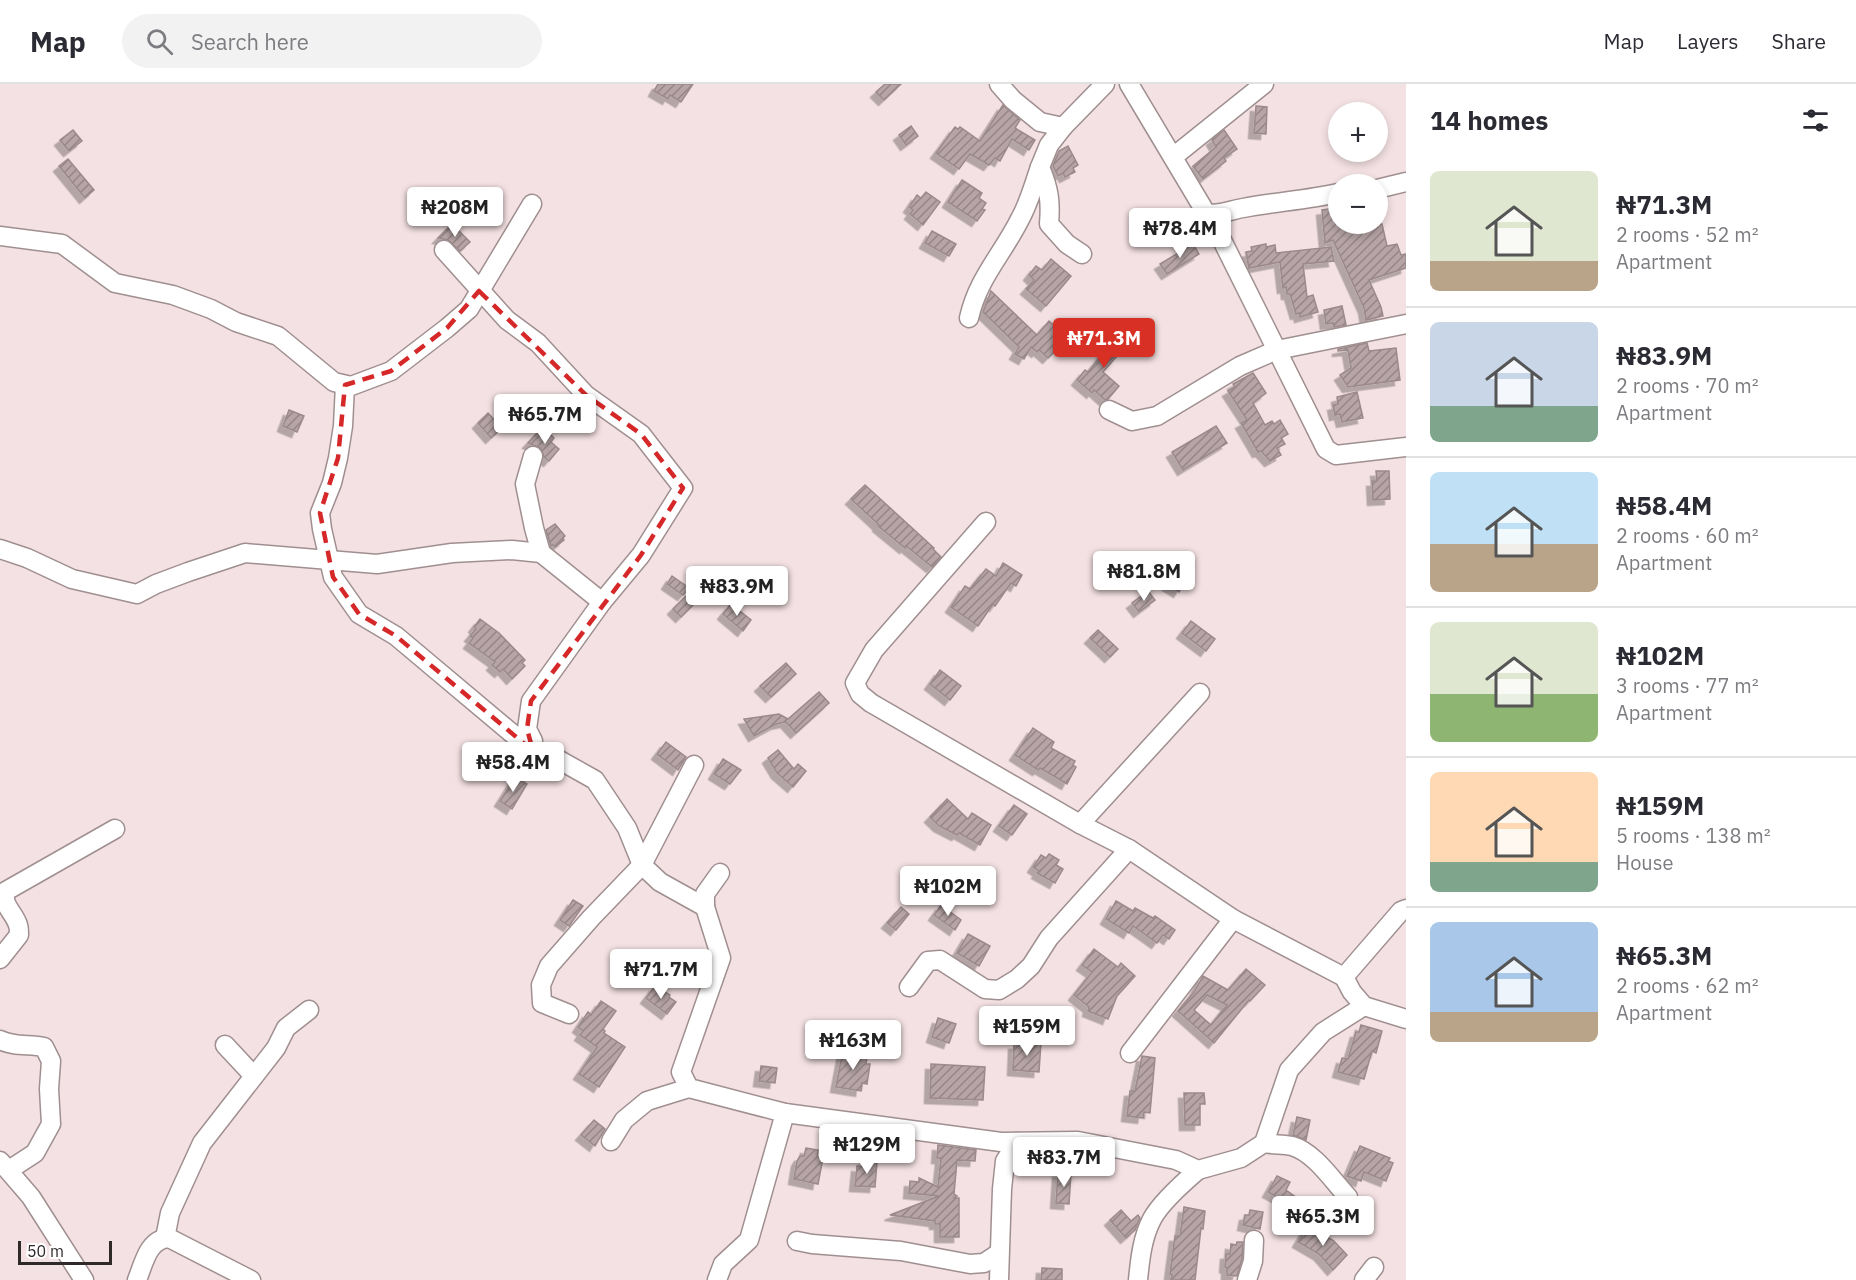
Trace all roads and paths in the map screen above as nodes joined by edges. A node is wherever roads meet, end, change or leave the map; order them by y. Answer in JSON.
{"nodes":[{"id":1,"x":999,"y":84,"type":"edge"},
{"id":2,"x":1105,"y":84,"type":"edge"},
{"id":3,"x":1129,"y":84,"type":"edge"},
{"id":4,"x":1264,"y":84,"type":"edge"},
{"id":5,"x":1063,"y":128,"type":"junction"},
{"id":6,"x":1173,"y":157,"type":"junction"},
{"id":7,"x":1040,"y":166,"type":"junction"},
{"id":8,"x":1406,"y":182,"type":"edge"},
{"id":9,"x":1388,"y":186,"type":"edge"},
{"id":10,"x":1328,"y":196,"type":"edge"},
{"id":11,"x":532,"y":204,"type":"dead end"},
{"id":12,"x":1209,"y":214,"type":"junction"},
{"id":13,"x":1022,"y":216,"type":"junction"},
{"id":14,"x":1049,"y":224,"type":"junction"},
{"id":15,"x":0,"y":236,"type":"edge"},
{"id":16,"x":444,"y":250,"type":"dead end"},
{"id":17,"x":1082,"y":254,"type":"dead end"},
{"id":18,"x":479,"y":291,"type":"junction"},
{"id":19,"x":969,"y":318,"type":"dead end"},
{"id":20,"x":1406,"y":324,"type":"edge"},
{"id":21,"x":1277,"y":350,"type":"junction"},
{"id":22,"x":345,"y":385,"type":"junction"},
{"id":23,"x":1109,"y":410,"type":"dead end"},
{"id":24,"x":1406,"y":447,"type":"edge"},
{"id":25,"x":532,"y":456,"type":"dead end"},
{"id":26,"x":986,"y":522,"type":"dead end"},
{"id":27,"x":0,"y":549,"type":"edge"},
{"id":28,"x":542,"y":553,"type":"junction"},
{"id":29,"x":330,"y":559,"type":"junction"},
{"id":30,"x":603,"y":602,"type":"junction"},
{"id":31,"x":1200,"y":693,"type":"dead end"},
{"id":32,"x":533,"y":751,"type":"junction"},
{"id":33,"x":694,"y":765,"type":"dead end"},
{"id":34,"x":1080,"y":824,"type":"junction"},
{"id":35,"x":115,"y":829,"type":"dead end"},
{"id":36,"x":1129,"y":849,"type":"junction"},
{"id":37,"x":642,"y":865,"type":"junction"},
{"id":38,"x":720,"y":873,"type":"dead end"},
{"id":39,"x":705,"y":907,"type":"junction"},
{"id":40,"x":1406,"y":909,"type":"edge"},
{"id":41,"x":1233,"y":919,"type":"junction"},
{"id":42,"x":0,"y":959,"type":"edge"},
{"id":43,"x":1344,"y":977,"type":"junction"},
{"id":44,"x":909,"y":987,"type":"dead end"},
{"id":45,"x":1364,"y":1006,"type":"junction"},
{"id":46,"x":309,"y":1010,"type":"dead end"},
{"id":47,"x":569,"y":1014,"type":"dead end"},
{"id":48,"x":1406,"y":1019,"type":"edge"},
{"id":49,"x":0,"y":1040,"type":"edge"},
{"id":50,"x":225,"y":1045,"type":"dead end"},
{"id":51,"x":1130,"y":1053,"type":"dead end"},
{"id":52,"x":254,"y":1076,"type":"junction"},
{"id":53,"x":689,"y":1088,"type":"junction"},
{"id":54,"x":786,"y":1113,"type":"junction"},
{"id":55,"x":611,"y":1141,"type":"dead end"},
{"id":56,"x":1017,"y":1142,"type":"junction"},
{"id":57,"x":1264,"y":1143,"type":"junction"},
{"id":58,"x":5,"y":1166,"type":"edge"},
{"id":59,"x":1198,"y":1170,"type":"junction"},
{"id":60,"x":1348,"y":1197,"type":"dead end"},
{"id":61,"x":165,"y":1238,"type":"junction"},
{"id":62,"x":1254,"y":1240,"type":"dead end"},
{"id":63,"x":797,"y":1241,"type":"dead end"},
{"id":64,"x":999,"y":1253,"type":"junction"},
{"id":65,"x":84,"y":1280,"type":"edge"},
{"id":66,"x":137,"y":1280,"type":"edge"},
{"id":67,"x":251,"y":1280,"type":"edge"},
{"id":68,"x":717,"y":1280,"type":"edge"},
{"id":69,"x":999,"y":1280,"type":"edge"},
{"id":70,"x":1138,"y":1280,"type":"edge"},
{"id":71,"x":1247,"y":1280,"type":"edge"}],
"edges":[{"from":1,"to":5,"type":"street"},
{"from":2,"to":5,"type":"street"},
{"from":3,"to":6,"type":"street"},
{"from":4,"to":6,"type":"street"},
{"from":5,"to":7,"type":"street"},
{"from":6,"to":12,"type":"street"},
{"from":7,"to":13,"type":"street"},
{"from":7,"to":14,"type":"street"},
{"from":8,"to":9,"type":"street"},
{"from":10,"to":12,"type":"street"},
{"from":11,"to":18,"type":"street"},
{"from":12,"to":21,"type":"street"},
{"from":13,"to":14,"type":"street"},
{"from":13,"to":19,"type":"street"},
{"from":14,"to":17,"type":"street"},
{"from":15,"to":22,"type":"street"},
{"from":16,"to":18,"type":"street"},
{"from":18,"to":22,"type":"street"},
{"from":18,"to":30,"type":"street"},
{"from":20,"to":21,"type":"street"},
{"from":21,"to":23,"type":"street"},
{"from":21,"to":24,"type":"street"},
{"from":22,"to":29,"type":"street"},
{"from":25,"to":28,"type":"street"},
{"from":26,"to":34,"type":"street"},
{"from":27,"to":29,"type":"street"},
{"from":28,"to":29,"type":"street"},
{"from":28,"to":30,"type":"street"},
{"from":29,"to":32,"type":"street"},
{"from":30,"to":32,"type":"street"},
{"from":31,"to":34,"type":"street"},
{"from":32,"to":37,"type":"street"},
{"from":33,"to":37,"type":"street"},
{"from":34,"to":36,"type":"street"},
{"from":35,"to":42,"type":"street"},
{"from":36,"to":41,"type":"street"},
{"from":36,"to":44,"type":"street"},
{"from":37,"to":39,"type":"street"},
{"from":37,"to":47,"type":"street"},
{"from":38,"to":39,"type":"street"},
{"from":39,"to":53,"type":"street"},
{"from":40,"to":43,"type":"street"},
{"from":41,"to":43,"type":"street"},
{"from":41,"to":51,"type":"street"},
{"from":43,"to":45,"type":"street"},
{"from":45,"to":48,"type":"street"},
{"from":45,"to":57,"type":"street"},
{"from":46,"to":52,"type":"street"},
{"from":49,"to":58,"type":"street"},
{"from":50,"to":52,"type":"street"},
{"from":52,"to":61,"type":"street"},
{"from":53,"to":54,"type":"street"},
{"from":53,"to":55,"type":"street"},
{"from":54,"to":56,"type":"street"},
{"from":54,"to":68,"type":"street"},
{"from":56,"to":59,"type":"street"},
{"from":56,"to":64,"type":"street"},
{"from":57,"to":59,"type":"street"},
{"from":57,"to":60,"type":"street"},
{"from":58,"to":65,"type":"street"},
{"from":59,"to":70,"type":"street"},
{"from":61,"to":66,"type":"street"},
{"from":61,"to":67,"type":"street"},
{"from":62,"to":71,"type":"street"},
{"from":63,"to":64,"type":"street"},
{"from":64,"to":69,"type":"street"}]}
